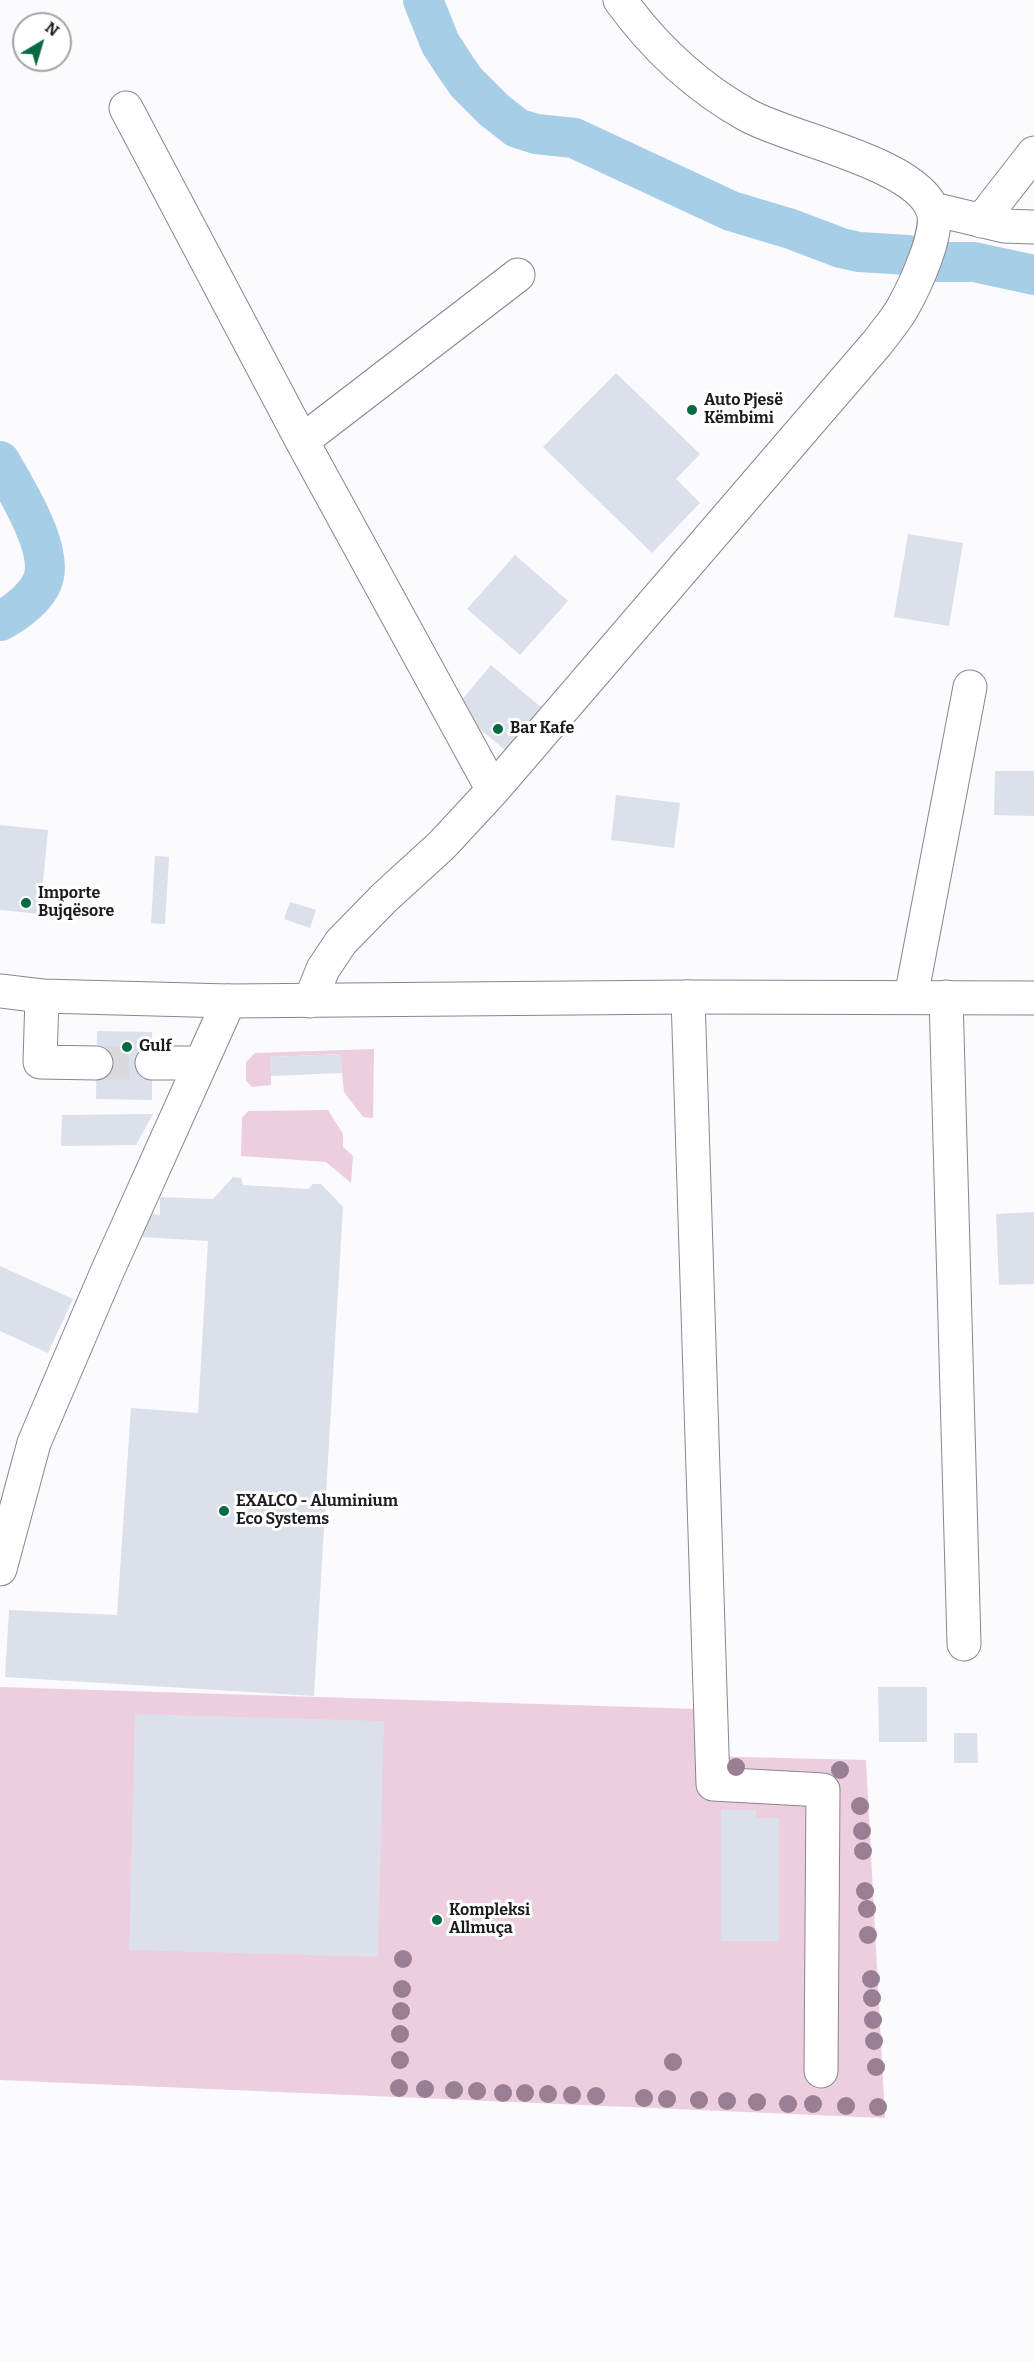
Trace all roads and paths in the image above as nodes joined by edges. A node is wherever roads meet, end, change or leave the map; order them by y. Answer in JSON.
{"nodes":[{"id":1,"x":620,"y":0,"type":"edge"},
{"id":2,"x":126,"y":108,"type":"dead end"},
{"id":3,"x":1034,"y":153,"type":"edge"},
{"id":4,"x":981,"y":221,"type":"junction"},
{"id":5,"x":933,"y":223,"type":"junction"},
{"id":6,"x":1034,"y":226,"type":"edge"},
{"id":7,"x":518,"y":275,"type":"dead end"},
{"id":8,"x":302,"y":441,"type":"junction"},
{"id":9,"x":970,"y":687,"type":"dead end"},
{"id":10,"x":493,"y":790,"type":"junction"},
{"id":11,"x":0,"y":991,"type":"edge"},
{"id":12,"x":42,"y":996,"type":"junction"},
{"id":13,"x":688,"y":997,"type":"junction"},
{"id":14,"x":911,"y":997,"type":"junction"},
{"id":15,"x":946,"y":997,"type":"junction"},
{"id":16,"x":1034,"y":998,"type":"edge"},
{"id":17,"x":229,"y":1001,"type":"junction"},
{"id":18,"x":310,"y":1001,"type":"junction"},
{"id":19,"x":96,"y":1063,"type":"tunnel mouth"},
{"id":20,"x":201,"y":1063,"type":"junction"},
{"id":21,"x":152,"y":1064,"type":"tunnel mouth"},
{"id":22,"x":0,"y":1569,"type":"edge"},
{"id":23,"x":964,"y":1644,"type":"dead end"},
{"id":24,"x":821,"y":2071,"type":"dead end"}],
"edges":[{"from":1,"to":5,"type":"street"},
{"from":2,"to":8,"type":"street"},
{"from":3,"to":4,"type":"street"},
{"from":4,"to":5,"type":"street"},
{"from":4,"to":6,"type":"street"},
{"from":5,"to":10,"type":"street"},
{"from":7,"to":8,"type":"street"},
{"from":8,"to":10,"type":"street"},
{"from":9,"to":14,"type":"street"},
{"from":10,"to":18,"type":"street"},
{"from":11,"to":12,"type":"street"},
{"from":12,"to":17,"type":"street"},
{"from":12,"to":19,"type":"street"},
{"from":13,"to":14,"type":"street"},
{"from":13,"to":18,"type":"street"},
{"from":13,"to":24,"type":"street"},
{"from":14,"to":15,"type":"street"},
{"from":15,"to":16,"type":"street"},
{"from":15,"to":23,"type":"street"},
{"from":17,"to":18,"type":"street"},
{"from":17,"to":20,"type":"street"},
{"from":20,"to":21,"type":"street"},
{"from":20,"to":22,"type":"street"}]}
